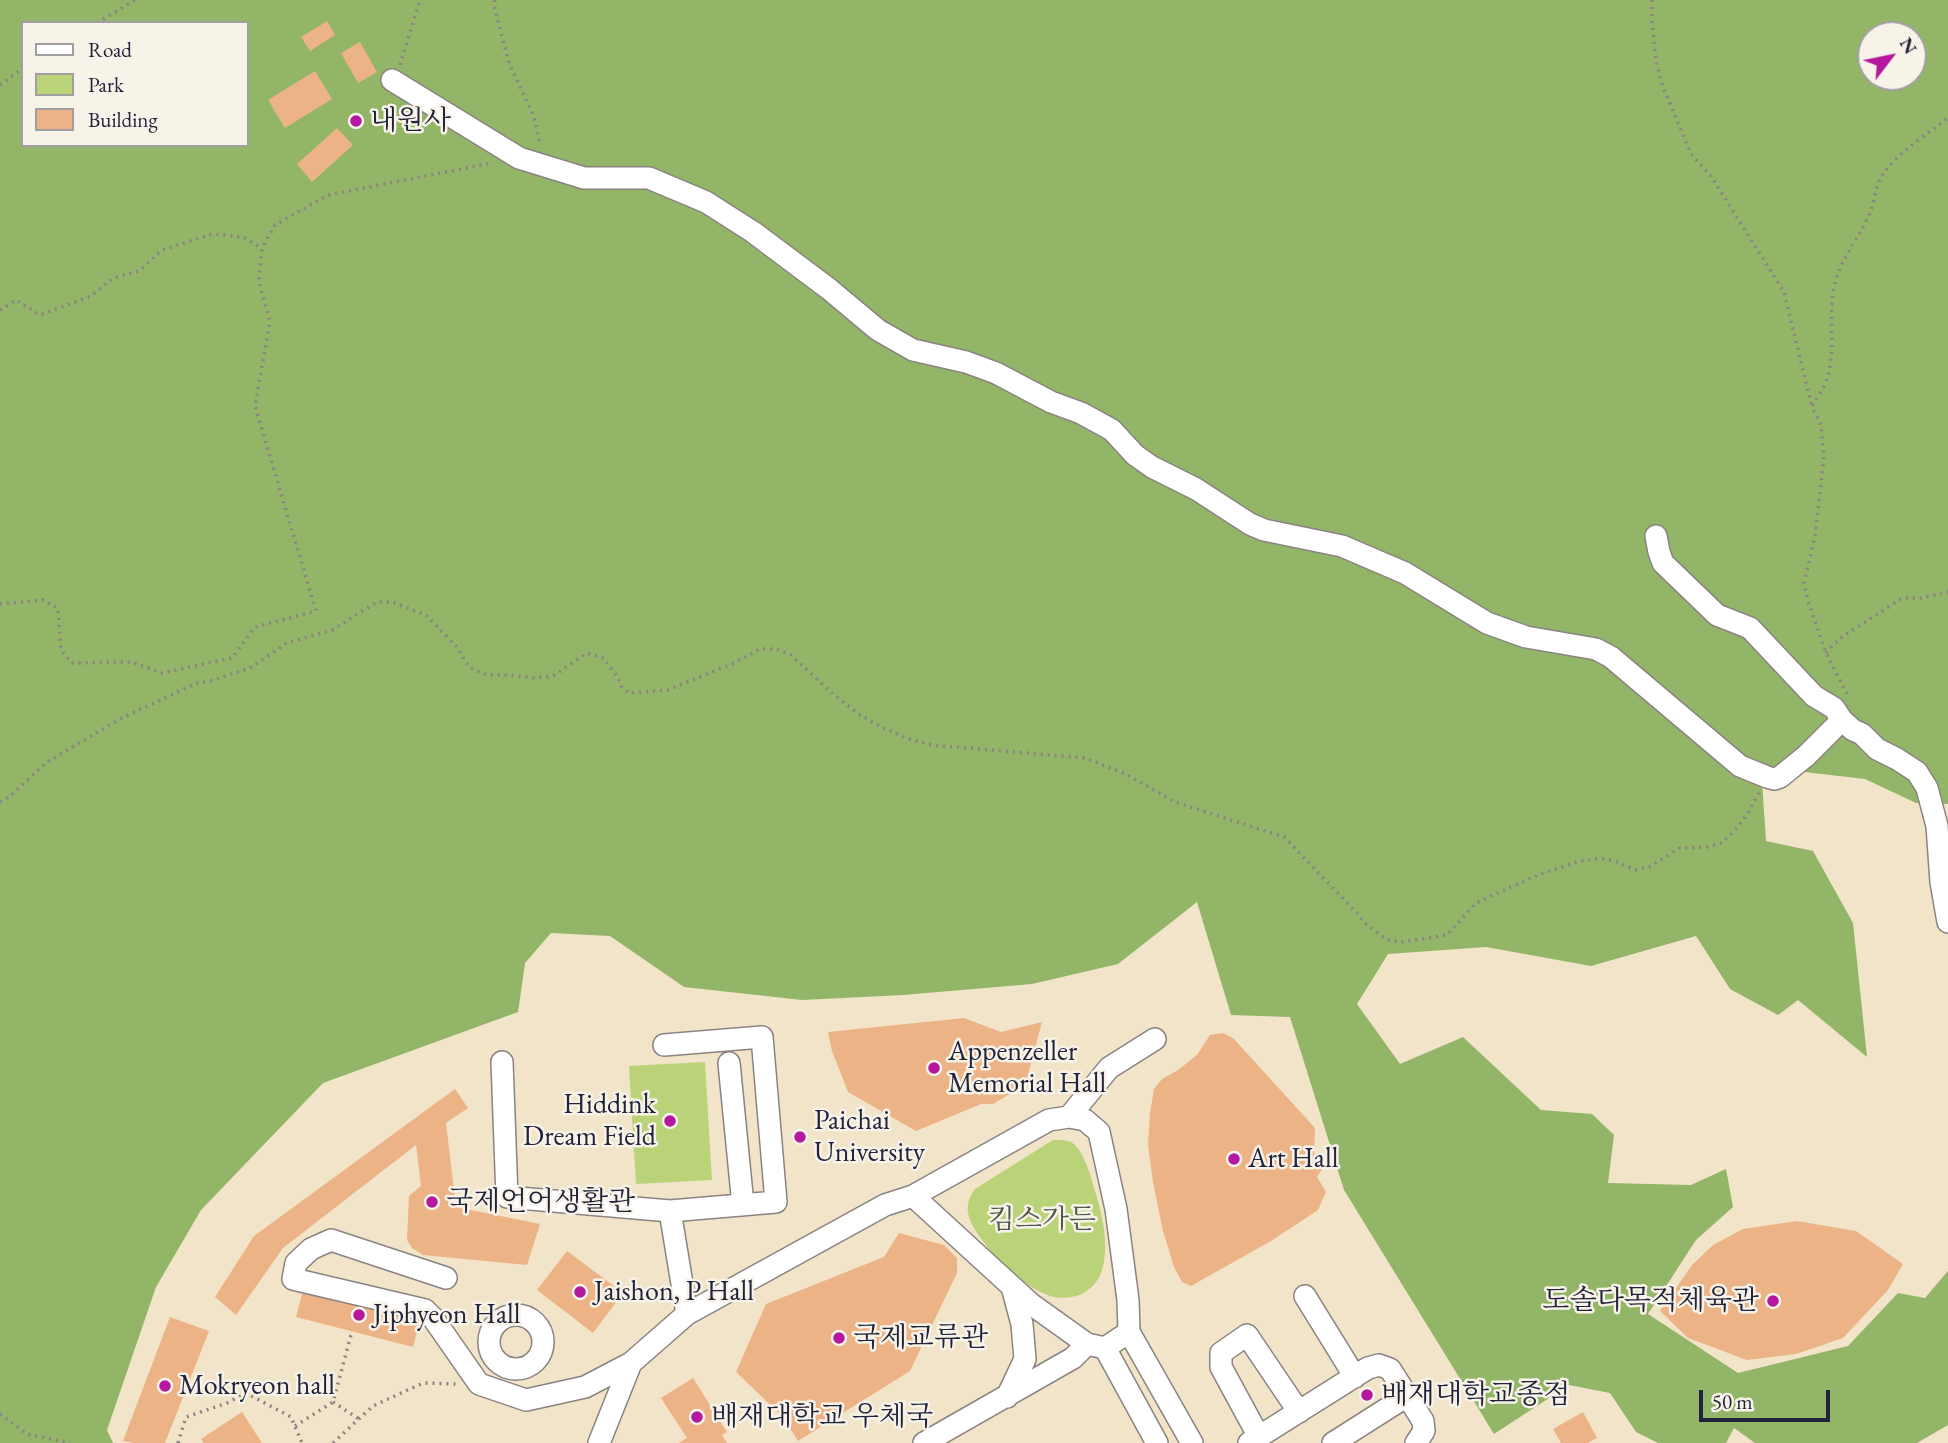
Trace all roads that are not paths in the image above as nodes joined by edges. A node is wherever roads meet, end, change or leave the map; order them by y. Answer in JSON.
{"nodes":[{"id":1,"x":392,"y":80,"type":"road end"},
{"id":2,"x":1656,"y":536,"type":"dead end"},
{"id":3,"x":1846,"y":710,"type":"junction"},
{"id":4,"x":1948,"y":922,"type":"edge"},
{"id":5,"x":1155,"y":1039,"type":"dead end"},
{"id":6,"x":664,"y":1045,"type":"dead end"},
{"id":7,"x":502,"y":1062,"type":"dead end"},
{"id":8,"x":729,"y":1063,"type":"dead end"},
{"id":9,"x":1069,"y":1117,"type":"junction"},
{"id":10,"x":913,"y":1196,"type":"junction"},
{"id":11,"x":743,"y":1205,"type":"junction"},
{"id":12,"x":670,"y":1211,"type":"junction"},
{"id":13,"x":446,"y":1278,"type":"dead end"},
{"id":14,"x":1012,"y":1287,"type":"junction"},
{"id":15,"x":1305,"y":1296,"type":"dead end"},
{"id":16,"x":687,"y":1314,"type":"junction"},
{"id":17,"x":1129,"y":1332,"type":"junction"},
{"id":18,"x":1096,"y":1346,"type":"junction"},
{"id":19,"x":631,"y":1363,"type":"junction"},
{"id":20,"x":519,"y":1370,"type":"dead end"},
{"id":21,"x":1355,"y":1377,"type":"junction"},
{"id":22,"x":1407,"y":1396,"type":"junction"},
{"id":23,"x":1007,"y":1397,"type":"junction"},
{"id":24,"x":526,"y":1400,"type":"junction"},
{"id":25,"x":1299,"y":1412,"type":"junction"},
{"id":26,"x":1254,"y":1440,"type":"edge"},
{"id":27,"x":599,"y":1443,"type":"edge"},
{"id":28,"x":924,"y":1443,"type":"edge"},
{"id":29,"x":1157,"y":1443,"type":"edge"},
{"id":30,"x":1192,"y":1443,"type":"edge"},
{"id":31,"x":1333,"y":1443,"type":"edge"},
{"id":32,"x":1416,"y":1443,"type":"edge"}],
"edges":[{"from":1,"to":3,"type":"lane"},
{"from":2,"to":3,"type":"lane"},
{"from":3,"to":4,"type":"lane"},
{"from":5,"to":9,"type":"lane"},
{"from":6,"to":11,"type":"lane"},
{"from":7,"to":12,"type":"lane"},
{"from":8,"to":11,"type":"lane"},
{"from":9,"to":10,"type":"lane"},
{"from":9,"to":17,"type":"lane"},
{"from":10,"to":14,"type":"lane"},
{"from":10,"to":16,"type":"lane"},
{"from":11,"to":12,"type":"lane"},
{"from":12,"to":16,"type":"lane"},
{"from":13,"to":24,"type":"lane"},
{"from":14,"to":18,"type":"lane"},
{"from":14,"to":23,"type":"lane"},
{"from":15,"to":21,"type":"lane"},
{"from":16,"to":19,"type":"lane"},
{"from":17,"to":18,"type":"lane"},
{"from":17,"to":30,"type":"lane"},
{"from":18,"to":23,"type":"lane"},
{"from":18,"to":29,"type":"lane"},
{"from":19,"to":24,"type":"lane"},
{"from":19,"to":27,"type":"lane"},
{"from":20,"to":24,"type":"lane"},
{"from":21,"to":22,"type":"lane"},
{"from":21,"to":25,"type":"lane"},
{"from":22,"to":31,"type":"lane"},
{"from":22,"to":32,"type":"lane"},
{"from":23,"to":28,"type":"lane"},
{"from":25,"to":26,"type":"lane"},
{"from":25,"to":26,"type":"lane"}]}
